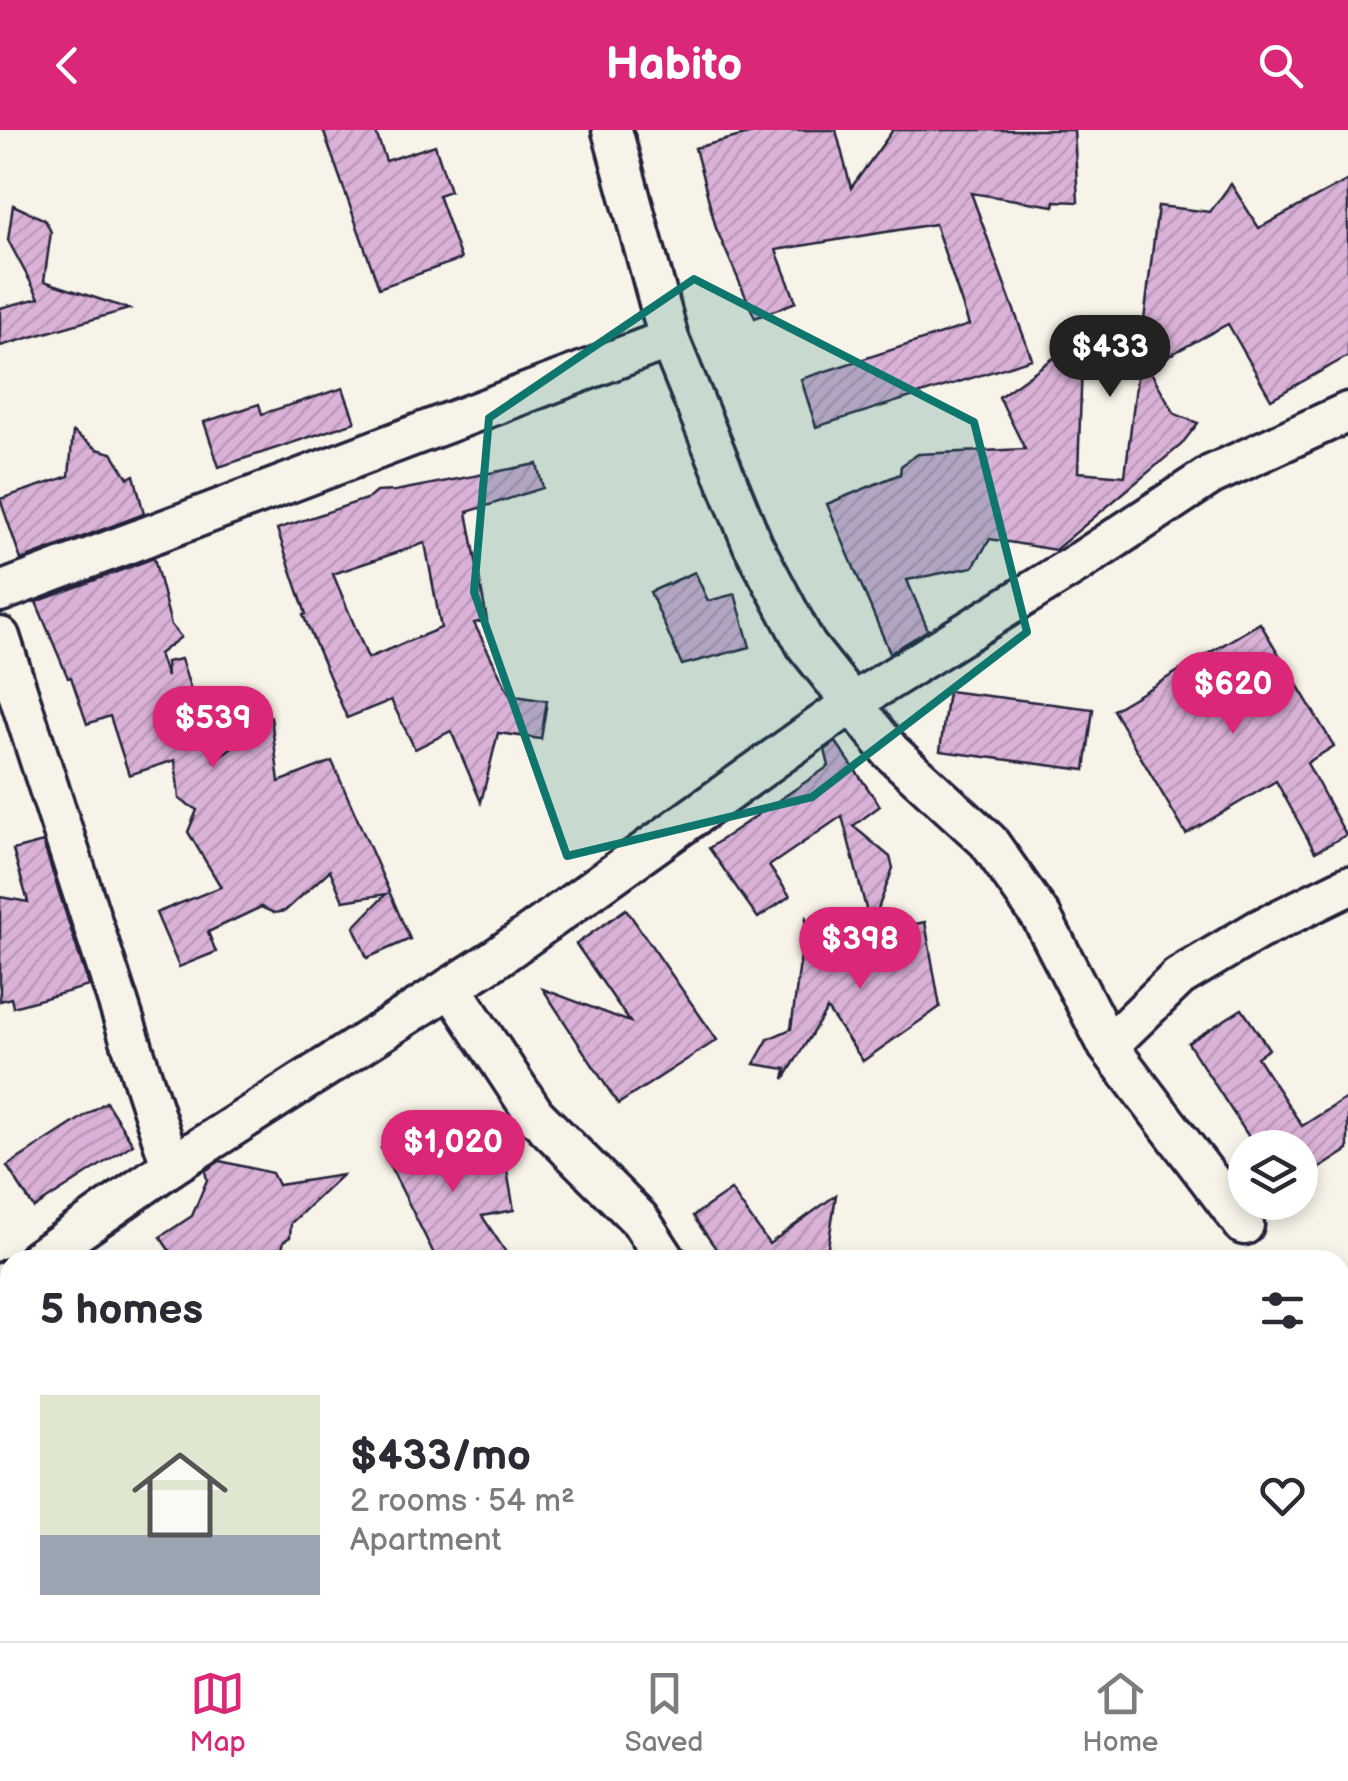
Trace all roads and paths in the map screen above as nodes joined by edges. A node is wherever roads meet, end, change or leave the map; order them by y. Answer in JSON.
{"nodes":[{"id":1,"x":612,"y":130,"type":"edge"},
{"id":2,"x":670,"y":339,"type":"junction"},
{"id":3,"x":1348,"y":412,"type":"edge"},
{"id":4,"x":0,"y":592,"type":"edge"},
{"id":5,"x":0,"y":636,"type":"edge"},
{"id":6,"x":852,"y":703,"type":"junction"},
{"id":7,"x":1348,"y":886,"type":"edge"},
{"id":8,"x":451,"y":987,"type":"junction"},
{"id":9,"x":1108,"y":1046,"type":"junction"},
{"id":10,"x":171,"y":1166,"type":"junction"},
{"id":11,"x":1244,"y":1225,"type":"dead end"},
{"id":12,"x":64,"y":1250,"type":"edge"},
{"id":13,"x":660,"y":1250,"type":"edge"}],
"edges":[{"from":1,"to":2,"type":"street"},
{"from":2,"to":4,"type":"street"},
{"from":2,"to":6,"type":"street"},
{"from":3,"to":6,"type":"street"},
{"from":5,"to":10,"type":"street"},
{"from":6,"to":8,"type":"street"},
{"from":6,"to":9,"type":"street"},
{"from":7,"to":9,"type":"street"},
{"from":8,"to":10,"type":"street"},
{"from":8,"to":13,"type":"street"},
{"from":9,"to":11,"type":"street"},
{"from":10,"to":12,"type":"street"}]}
